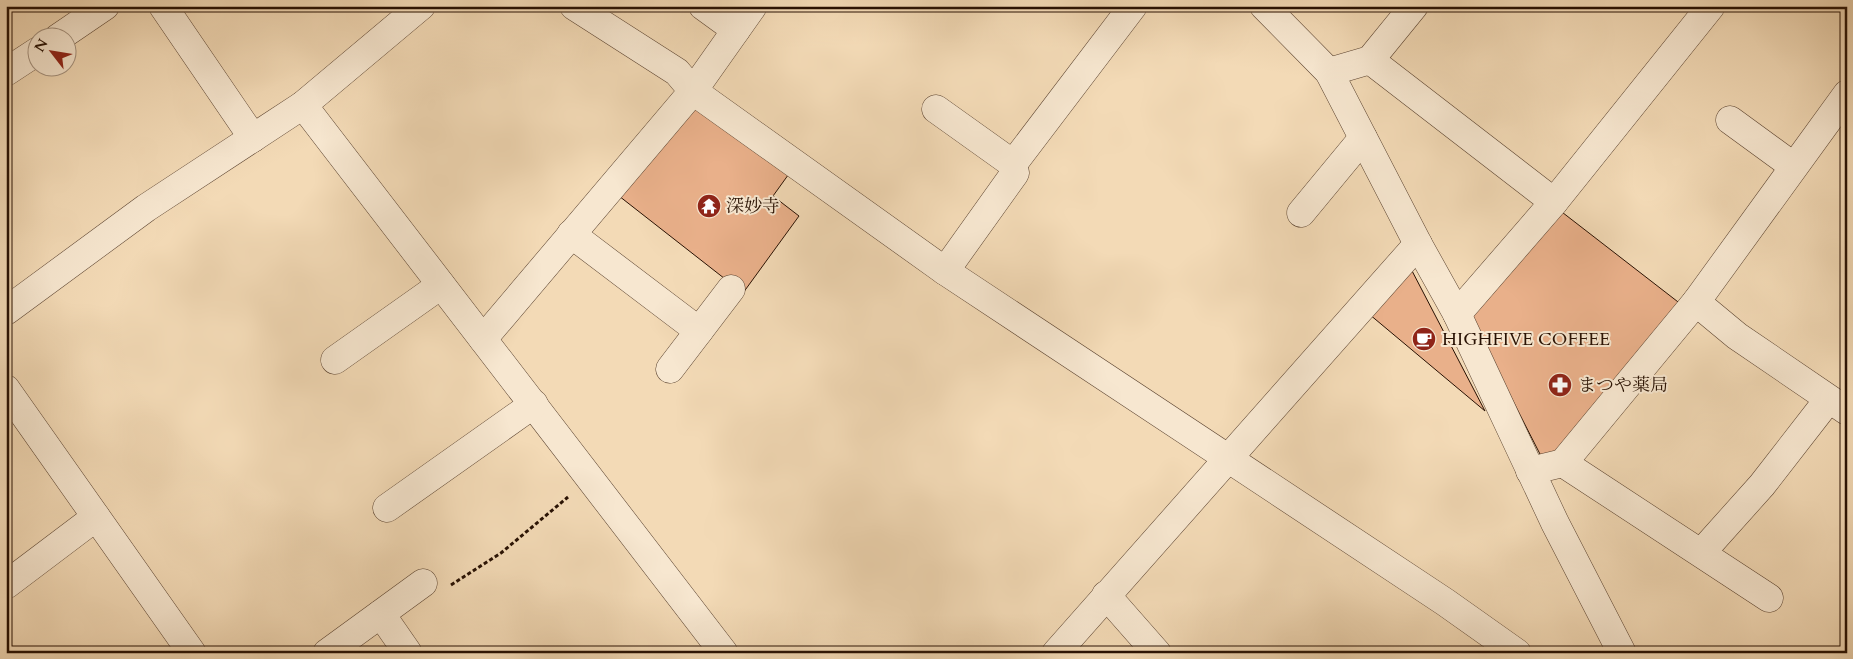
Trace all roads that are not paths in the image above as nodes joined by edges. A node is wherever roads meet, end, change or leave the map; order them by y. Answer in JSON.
{"nodes":[{"id":1,"x":105,"y":6,"type":"edge"},
{"id":2,"x":163,"y":6,"type":"edge"},
{"id":3,"x":421,"y":6,"type":"edge"},
{"id":4,"x":574,"y":6,"type":"edge"},
{"id":5,"x":703,"y":6,"type":"edge"},
{"id":6,"x":753,"y":6,"type":"edge"},
{"id":7,"x":1133,"y":6,"type":"edge"},
{"id":8,"x":1414,"y":6,"type":"edge"},
{"id":9,"x":1711,"y":6,"type":"edge"},
{"id":10,"x":1270,"y":8,"type":"edge"},
{"id":11,"x":73,"y":28,"type":"edge"},
{"id":12,"x":736,"y":30,"type":"junction"},
{"id":13,"x":28,"y":58,"type":"edge"},
{"id":14,"x":1370,"y":60,"type":"junction"},
{"id":15,"x":6,"y":72,"type":"edge"},
{"id":16,"x":1329,"y":72,"type":"junction"},
{"id":17,"x":693,"y":91,"type":"junction"},
{"id":18,"x":1847,"y":94,"type":"edge"},
{"id":19,"x":302,"y":105,"type":"junction"},
{"id":20,"x":936,"y":109,"type":"dead end"},
{"id":21,"x":1730,"y":120,"type":"dead end"},
{"id":22,"x":254,"y":138,"type":"junction"},
{"id":23,"x":1363,"y":138,"type":"junction"},
{"id":24,"x":1014,"y":164,"type":"junction"},
{"id":25,"x":1793,"y":166,"type":"junction"},
{"id":26,"x":1554,"y":202,"type":"junction"},
{"id":27,"x":1301,"y":213,"type":"dead end"},
{"id":28,"x":572,"y":234,"type":"junction"},
{"id":29,"x":1418,"y":244,"type":"junction"},
{"id":30,"x":946,"y":271,"type":"junction"},
{"id":31,"x":441,"y":285,"type":"junction"},
{"id":32,"x":731,"y":289,"type":"dead end"},
{"id":33,"x":1696,"y":302,"type":"junction"},
{"id":34,"x":6,"y":311,"type":"edge"},
{"id":35,"x":1458,"y":314,"type":"junction"},
{"id":36,"x":699,"y":331,"type":"junction"},
{"id":37,"x":483,"y":339,"type":"junction"},
{"id":38,"x":335,"y":360,"type":"dead end"},
{"id":39,"x":670,"y":369,"type":"dead end"},
{"id":40,"x":6,"y":389,"type":"edge"},
{"id":41,"x":534,"y":404,"type":"junction"},
{"id":42,"x":1838,"y":405,"type":"edge"},
{"id":43,"x":1228,"y":458,"type":"junction"},
{"id":44,"x":1563,"y":463,"type":"junction"},
{"id":45,"x":1530,"y":471,"type":"junction"},
{"id":46,"x":387,"y":508,"type":"dead end"},
{"id":47,"x":96,"y":517,"type":"junction"},
{"id":48,"x":1702,"y":552,"type":"junction"},
{"id":49,"x":423,"y":583,"type":"road end"},
{"id":50,"x":6,"y":585,"type":"edge"},
{"id":51,"x":1106,"y":595,"type":"junction"},
{"id":52,"x":1769,"y":598,"type":"dead end"},
{"id":53,"x":381,"y":614,"type":"junction"},
{"id":54,"x":190,"y":652,"type":"edge"},
{"id":55,"x":327,"y":653,"type":"edge"},
{"id":56,"x":408,"y":653,"type":"edge"},
{"id":57,"x":724,"y":653,"type":"edge"},
{"id":58,"x":1056,"y":653,"type":"edge"},
{"id":59,"x":1157,"y":653,"type":"edge"},
{"id":60,"x":1517,"y":653,"type":"edge"},
{"id":61,"x":1622,"y":653,"type":"edge"}],
"edges":[{"from":1,"to":11,"type":"street"},
{"from":2,"to":22,"type":"street"},
{"from":3,"to":19,"type":"street"},
{"from":4,"to":17,"type":"street"},
{"from":5,"to":12,"type":"street"},
{"from":6,"to":12,"type":"street"},
{"from":7,"to":24,"type":"street"},
{"from":8,"to":14,"type":"street"},
{"from":9,"to":26,"type":"street"},
{"from":10,"to":16,"type":"street"},
{"from":12,"to":17,"type":"street"},
{"from":13,"to":15,"type":"street"},
{"from":14,"to":16,"type":"street"},
{"from":14,"to":26,"type":"street"},
{"from":16,"to":23,"type":"street"},
{"from":17,"to":28,"type":"street"},
{"from":17,"to":30,"type":"street"},
{"from":18,"to":25,"type":"street"},
{"from":19,"to":22,"type":"street"},
{"from":19,"to":31,"type":"street"},
{"from":20,"to":24,"type":"street"},
{"from":21,"to":25,"type":"street"},
{"from":22,"to":34,"type":"street"},
{"from":23,"to":27,"type":"street"},
{"from":23,"to":29,"type":"street"},
{"from":24,"to":30,"type":"street"},
{"from":25,"to":33,"type":"street"},
{"from":26,"to":35,"type":"street"},
{"from":28,"to":36,"type":"street"},
{"from":28,"to":37,"type":"street"},
{"from":29,"to":35,"type":"street"},
{"from":29,"to":43,"type":"street"},
{"from":30,"to":43,"type":"street"},
{"from":31,"to":37,"type":"street"},
{"from":31,"to":38,"type":"street"},
{"from":32,"to":36,"type":"street"},
{"from":33,"to":42,"type":"street"},
{"from":33,"to":44,"type":"street"},
{"from":35,"to":45,"type":"street"},
{"from":36,"to":39,"type":"street"},
{"from":37,"to":41,"type":"street"},
{"from":40,"to":47,"type":"street"},
{"from":41,"to":46,"type":"street"},
{"from":41,"to":57,"type":"street"},
{"from":42,"to":48,"type":"street"},
{"from":43,"to":51,"type":"street"},
{"from":43,"to":60,"type":"street"},
{"from":44,"to":45,"type":"street"},
{"from":44,"to":48,"type":"street"},
{"from":45,"to":61,"type":"street"},
{"from":47,"to":50,"type":"street"},
{"from":47,"to":54,"type":"street"},
{"from":48,"to":52,"type":"street"},
{"from":49,"to":53,"type":"street"},
{"from":51,"to":58,"type":"street"},
{"from":51,"to":59,"type":"street"},
{"from":53,"to":55,"type":"street"},
{"from":53,"to":56,"type":"street"}]}
